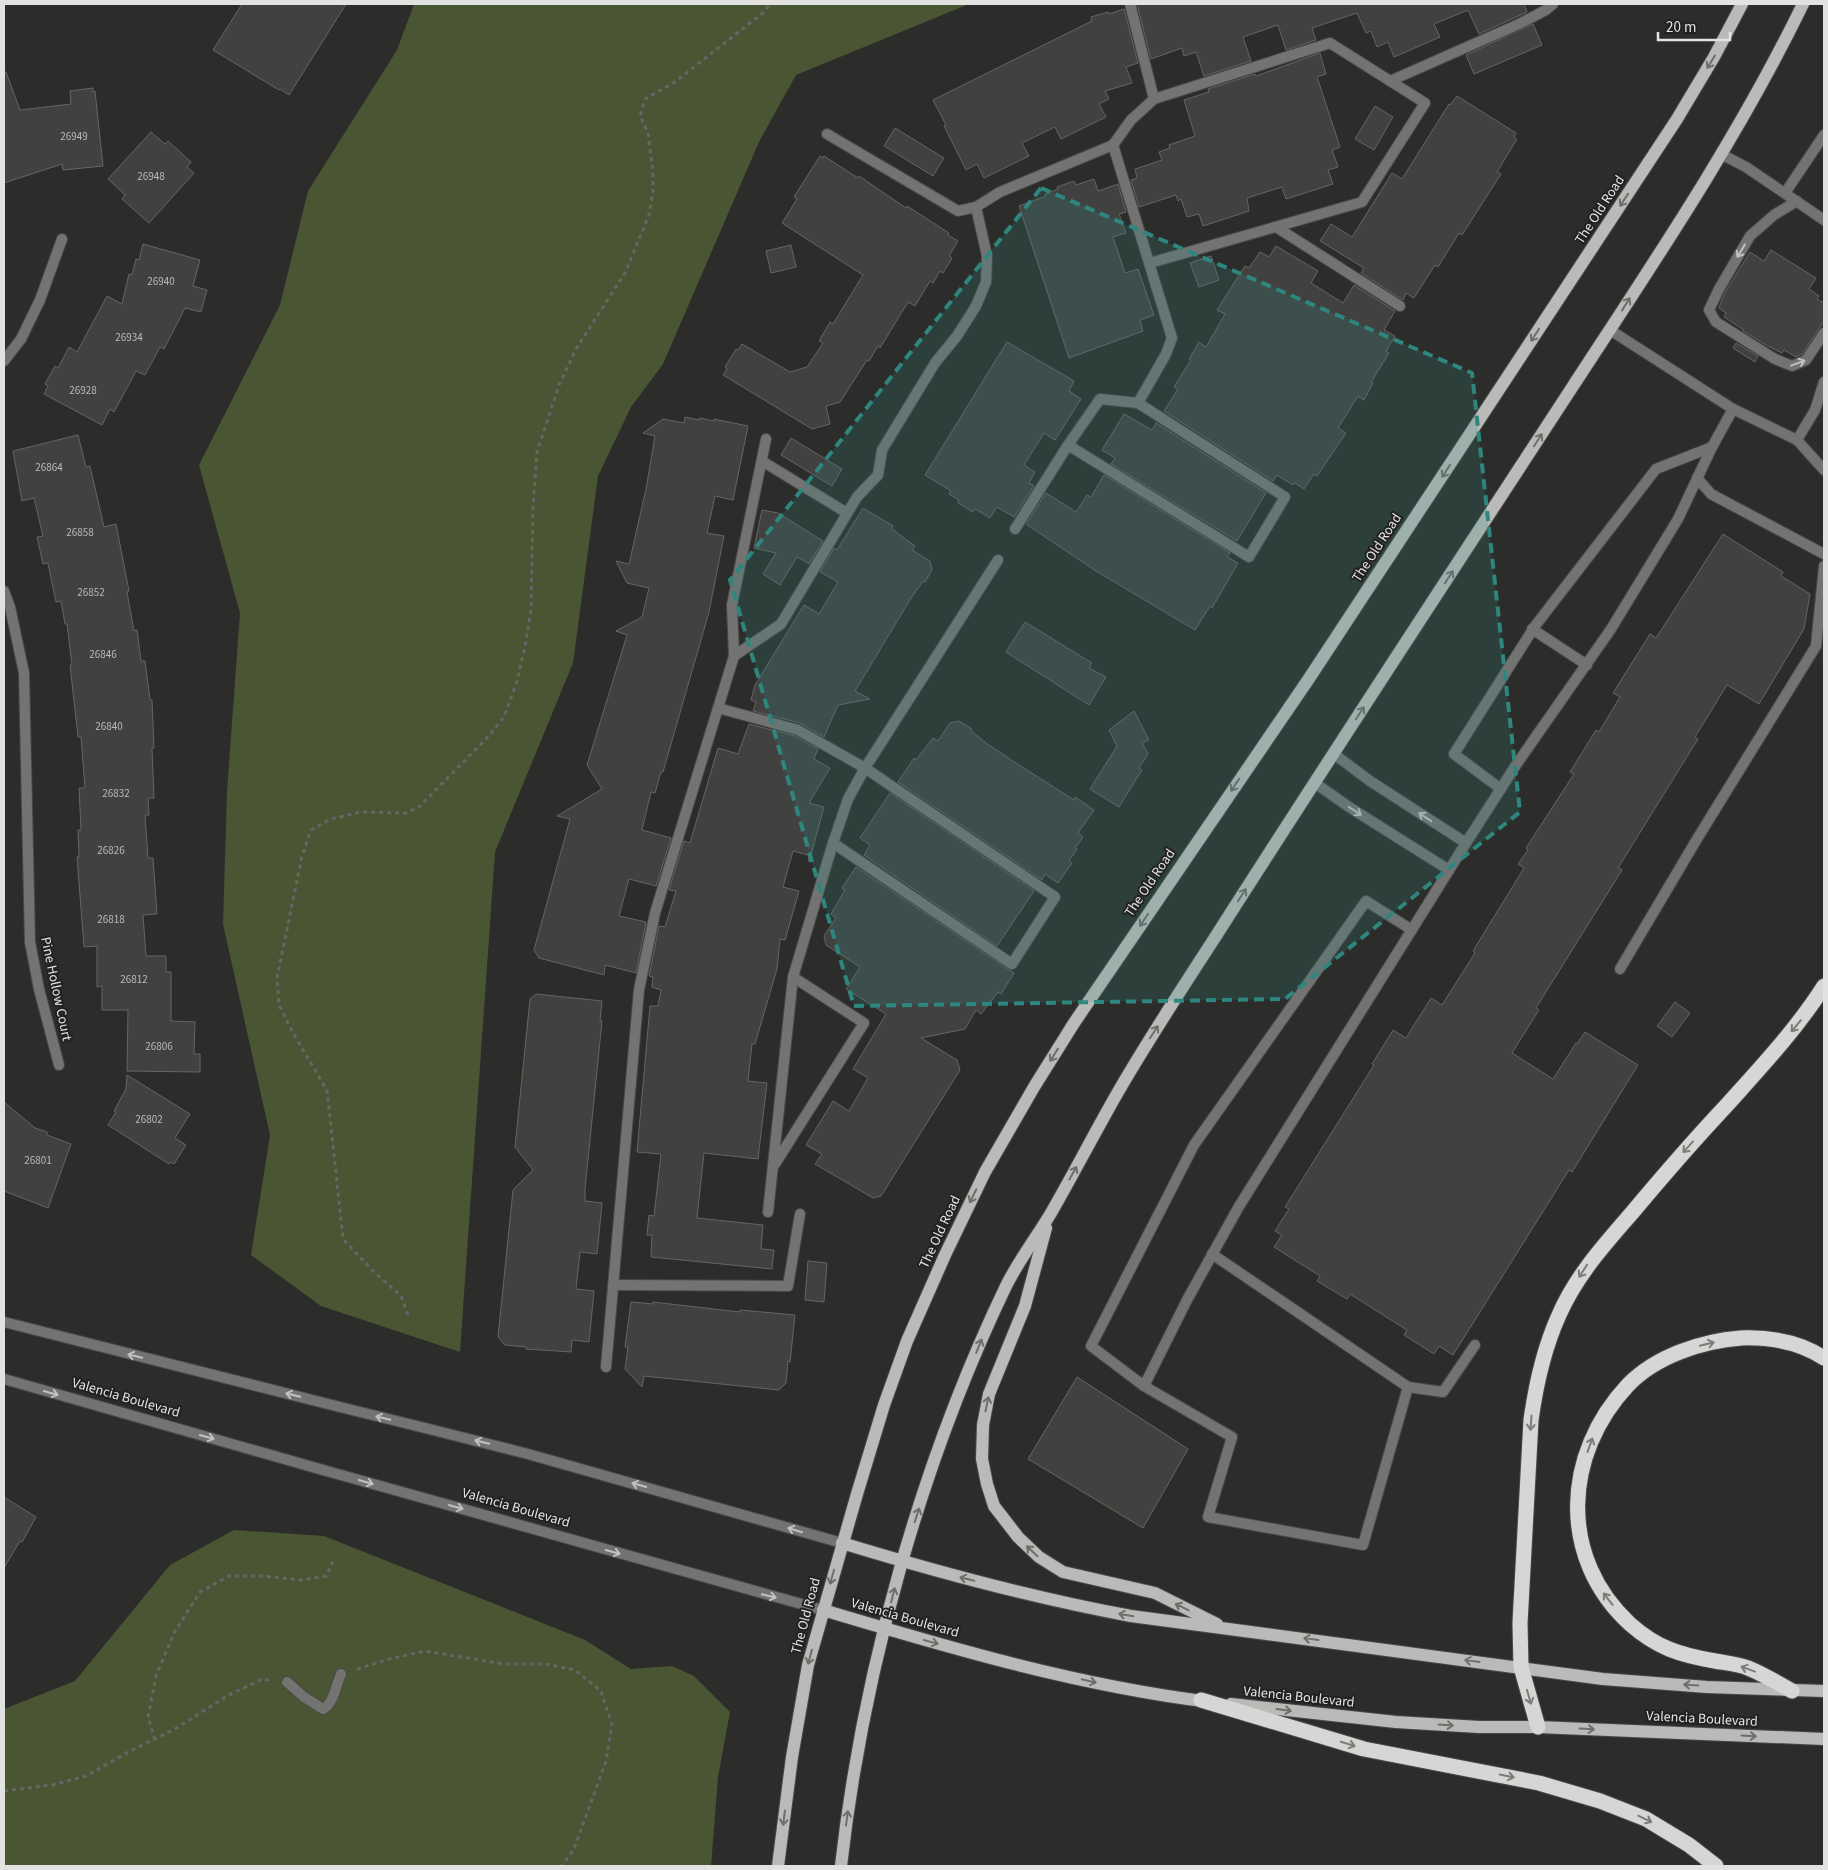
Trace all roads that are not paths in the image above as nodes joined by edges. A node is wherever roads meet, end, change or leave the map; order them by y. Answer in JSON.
{"nodes":[{"id":1,"x":1130,"y":4,"type":"edge"},
{"id":2,"x":1553,"y":4,"type":"edge"},
{"id":3,"x":1742,"y":4,"type":"edge"},
{"id":4,"x":1803,"y":4,"type":"edge"},
{"id":5,"x":1390,"y":81,"type":"junction"},
{"id":6,"x":1154,"y":99,"type":"junction"},
{"id":7,"x":827,"y":134,"type":"dead end"},
{"id":8,"x":1824,"y":135,"type":"edge"},
{"id":9,"x":1113,"y":145,"type":"junction"},
{"id":10,"x":1721,"y":154,"type":"junction"},
{"id":11,"x":1786,"y":193,"type":"junction"},
{"id":12,"x":1797,"y":201,"type":"junction"},
{"id":13,"x":976,"y":207,"type":"junction"},
{"id":14,"x":1824,"y":220,"type":"edge"},
{"id":15,"x":1276,"y":227,"type":"junction"},
{"id":16,"x":62,"y":239,"type":"dead end"},
{"id":17,"x":1150,"y":262,"type":"junction"},
{"id":18,"x":1400,"y":306,"type":"dead end"},
{"id":19,"x":1610,"y":330,"type":"junction"},
{"id":20,"x":1824,"y":333,"type":"edge"},
{"id":21,"x":4,"y":360,"type":"edge"},
{"id":22,"x":1824,"y":382,"type":"edge"},
{"id":23,"x":1138,"y":403,"type":"junction"},
{"id":24,"x":1733,"y":409,"type":"junction"},
{"id":25,"x":766,"y":439,"type":"dead end"},
{"id":26,"x":1796,"y":440,"type":"junction"},
{"id":27,"x":1068,"y":445,"type":"junction"},
{"id":28,"x":1712,"y":447,"type":"junction"},
{"id":29,"x":762,"y":461,"type":"junction"},
{"id":30,"x":1824,"y":470,"type":"edge"},
{"id":31,"x":1697,"y":478,"type":"junction"},
{"id":32,"x":847,"y":513,"type":"junction"},
{"id":33,"x":1015,"y":530,"type":"dead end"},
{"id":34,"x":1824,"y":554,"type":"edge"},
{"id":35,"x":998,"y":560,"type":"dead end"},
{"id":36,"x":1824,"y":566,"type":"edge"},
{"id":37,"x":4,"y":591,"type":"edge"},
{"id":38,"x":1532,"y":629,"type":"junction"},
{"id":39,"x":734,"y":656,"type":"junction"},
{"id":40,"x":1587,"y":665,"type":"junction"},
{"id":41,"x":718,"y":708,"type":"junction"},
{"id":42,"x":1334,"y":754,"type":"junction"},
{"id":43,"x":865,"y":768,"type":"junction"},
{"id":44,"x":1315,"y":783,"type":"junction"},
{"id":45,"x":1501,"y":788,"type":"junction"},
{"id":46,"x":833,"y":843,"type":"junction"},
{"id":47,"x":1466,"y":843,"type":"junction"},
{"id":48,"x":1449,"y":870,"type":"junction"},
{"id":49,"x":1412,"y":930,"type":"junction"},
{"id":50,"x":1620,"y":969,"type":"dead end"},
{"id":51,"x":793,"y":978,"type":"junction"},
{"id":52,"x":1824,"y":986,"type":"edge"},
{"id":53,"x":58,"y":1065,"type":"dead end"},
{"id":54,"x":773,"y":1167,"type":"junction"},
{"id":55,"x":768,"y":1212,"type":"dead end"},
{"id":56,"x":800,"y":1214,"type":"dead end"},
{"id":57,"x":1049,"y":1216,"type":"junction"},
{"id":58,"x":1212,"y":1254,"type":"junction"},
{"id":59,"x":613,"y":1285,"type":"junction"},
{"id":60,"x":4,"y":1322,"type":"edge"},
{"id":61,"x":1474,"y":1345,"type":"dead end"},
{"id":62,"x":1824,"y":1358,"type":"edge"},
{"id":63,"x":606,"y":1367,"type":"dead end"},
{"id":64,"x":4,"y":1380,"type":"edge"},
{"id":65,"x":1144,"y":1386,"type":"junction"},
{"id":66,"x":1408,"y":1387,"type":"junction"},
{"id":67,"x":842,"y":1544,"type":"junction"},
{"id":68,"x":902,"y":1562,"type":"junction"},
{"id":69,"x":823,"y":1610,"type":"junction"},
{"id":70,"x":1226,"y":1628,"type":"junction"},
{"id":71,"x":884,"y":1629,"type":"junction"},
{"id":72,"x":1520,"y":1667,"type":"junction"},
{"id":73,"x":341,"y":1674,"type":"road end"},
{"id":74,"x":287,"y":1682,"type":"road end"},
{"id":75,"x":1792,"y":1690,"type":"junction"},
{"id":76,"x":1824,"y":1691,"type":"edge"},
{"id":77,"x":1201,"y":1700,"type":"junction"},
{"id":78,"x":1538,"y":1727,"type":"junction"},
{"id":79,"x":1824,"y":1739,"type":"edge"},
{"id":80,"x":778,"y":1866,"type":"edge"},
{"id":81,"x":841,"y":1866,"type":"edge"},
{"id":82,"x":1716,"y":1866,"type":"edge"}],
"edges":[{"from":1,"to":6,"type":"street"},
{"from":2,"to":5,"type":"street"},
{"from":3,"to":67,"type":"main road","name":"The Old Road","one_way":true},
{"from":4,"to":10,"type":"main road"},
{"from":5,"to":6,"type":"street"},
{"from":5,"to":15,"type":"street"},
{"from":6,"to":9,"type":"street"},
{"from":7,"to":13,"type":"street"},
{"from":8,"to":11,"type":"street"},
{"from":9,"to":13,"type":"street"},
{"from":9,"to":17,"type":"street"},
{"from":10,"to":11,"type":"street"},
{"from":19,"to":10,"type":"main road","one_way":true},
{"from":11,"to":12,"type":"street"},
{"from":12,"to":14,"type":"street"},
{"from":12,"to":20,"type":"street","one_way":true},
{"from":13,"to":32,"type":"street"},
{"from":15,"to":17,"type":"street"},
{"from":15,"to":18,"type":"street"},
{"from":16,"to":21,"type":"street"},
{"from":17,"to":23,"type":"street"},
{"from":19,"to":24,"type":"street"},
{"from":42,"to":19,"type":"main road","one_way":true},
{"from":22,"to":26,"type":"street"},
{"from":23,"to":27,"type":"street"},
{"from":23,"to":27,"type":"street"},
{"from":24,"to":26,"type":"street"},
{"from":24,"to":28,"type":"street"},
{"from":25,"to":29,"type":"street"},
{"from":26,"to":30,"type":"street"},
{"from":27,"to":33,"type":"street"},
{"from":28,"to":31,"type":"street"},
{"from":28,"to":38,"type":"street"},
{"from":29,"to":32,"type":"street"},
{"from":29,"to":39,"type":"street"},
{"from":31,"to":34,"type":"street"},
{"from":31,"to":40,"type":"street"},
{"from":32,"to":39,"type":"street"},
{"from":35,"to":43,"type":"street"},
{"from":36,"to":50,"type":"street"},
{"from":37,"to":53,"type":"street","name":"Pine Hollow Court"},
{"from":38,"to":40,"type":"street"},
{"from":38,"to":45,"type":"street"},
{"from":39,"to":41,"type":"street"},
{"from":40,"to":45,"type":"street"},
{"from":41,"to":43,"type":"street"},
{"from":41,"to":59,"type":"street"},
{"from":42,"to":44,"type":"main road"},
{"from":47,"to":42,"type":"street","one_way":true},
{"from":43,"to":46,"type":"street"},
{"from":43,"to":46,"type":"street"},
{"from":44,"to":48,"type":"street","one_way":true},
{"from":57,"to":44,"type":"main road","one_way":true},
{"from":45,"to":47,"type":"street"},
{"from":46,"to":51,"type":"street"},
{"from":47,"to":48,"type":"street"},
{"from":48,"to":49,"type":"street"},
{"from":49,"to":58,"type":"street"},
{"from":49,"to":65,"type":"street"},
{"from":51,"to":54,"type":"street"},
{"from":51,"to":54,"type":"street"},
{"from":52,"to":72,"type":"highway","one_way":true},
{"from":54,"to":55,"type":"street"},
{"from":56,"to":59,"type":"street"},
{"from":68,"to":57,"type":"main road","one_way":true},
{"from":70,"to":57,"type":"main road","one_way":true},
{"from":58,"to":65,"type":"street"},
{"from":58,"to":66,"type":"street"},
{"from":59,"to":63,"type":"street"},
{"from":67,"to":60,"type":"street","one_way":true,"bridge":true},
{"from":61,"to":66,"type":"street"},
{"from":75,"to":62,"type":"highway","one_way":true},
{"from":64,"to":69,"type":"street","name":"Valencia Boulevard","one_way":true,"bridge":true},
{"from":65,"to":66,"type":"street"},
{"from":67,"to":68,"type":"main road"},
{"from":67,"to":69,"type":"main road","name":"The Old Road","one_way":true},
{"from":70,"to":68,"type":"main road","one_way":true},
{"from":71,"to":68,"type":"main road","one_way":true},
{"from":69,"to":71,"type":"main road","name":"Valencia Boulevard"},
{"from":69,"to":80,"type":"main road","name":"The Old Road","one_way":true},
{"from":72,"to":70,"type":"main road","one_way":true},
{"from":71,"to":77,"type":"main road","name":"Valencia Boulevard","one_way":true},
{"from":81,"to":71,"type":"main road","one_way":true},
{"from":75,"to":72,"type":"main road","one_way":true},
{"from":72,"to":78,"type":"highway","one_way":true},
{"from":73,"to":74,"type":"street"},
{"from":75,"to":76,"type":"main road"},
{"from":77,"to":78,"type":"main road","name":"Valencia Boulevard","one_way":true},
{"from":77,"to":82,"type":"highway","one_way":true},
{"from":78,"to":79,"type":"main road","name":"Valencia Boulevard","one_way":true}]}
